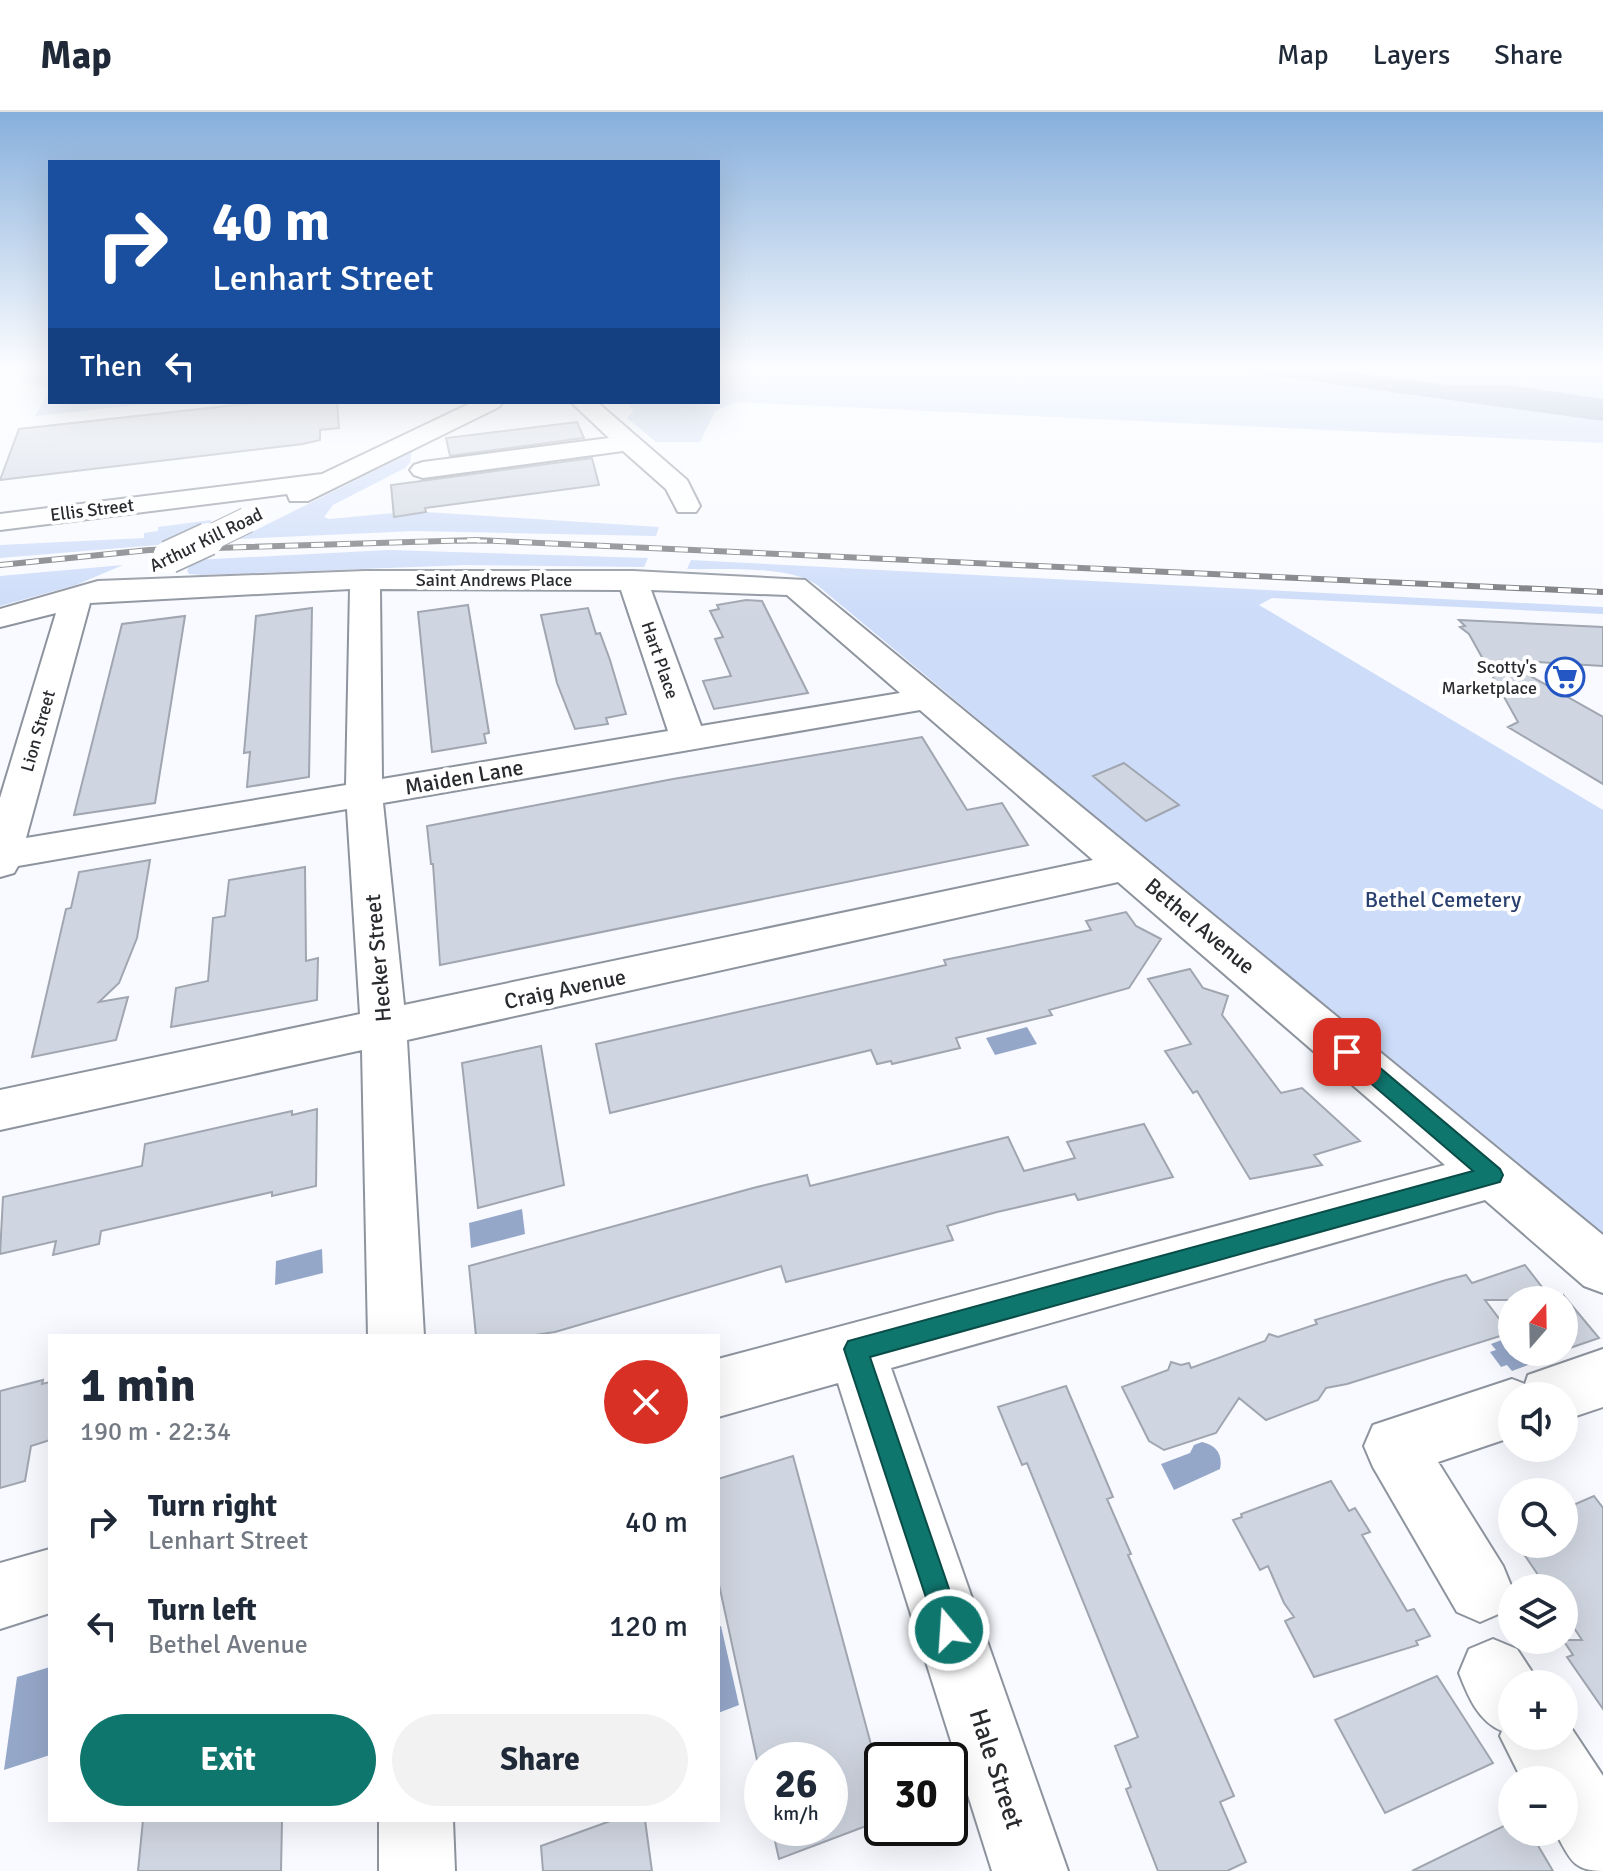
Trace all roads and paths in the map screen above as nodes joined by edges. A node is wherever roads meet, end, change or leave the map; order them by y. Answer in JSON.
{"nodes":[{"id":1,"x":393,"y":449,"type":"edge"},
{"id":2,"x":580,"y":449,"type":"edge"},
{"id":3,"x":633,"y":449,"type":"edge"},
{"id":4,"x":423,"y":470,"type":"dead end"},
{"id":5,"x":327,"y":481,"type":"junction"},
{"id":6,"x":687,"y":506,"type":"dead end"},
{"id":7,"x":0,"y":522,"type":"edge"},
{"id":8,"x":169,"y":557,"type":"junction"},
{"id":9,"x":365,"y":580,"type":"junction"},
{"id":10,"x":633,"y":580,"type":"junction"},
{"id":11,"x":795,"y":586,"type":"joint"},
{"id":12,"x":192,"y":588,"type":"junction"},
{"id":13,"x":85,"y":595,"type":"junction"},
{"id":14,"x":0,"y":618,"type":"edge"},
{"id":15,"x":928,"y":698,"type":"junction"},
{"id":16,"x":688,"y":739,"type":"junction"},
{"id":17,"x":364,"y":794,"type":"junction"},
{"id":18,"x":1,"y":858,"type":"edge"},
{"id":19,"x":1129,"y":866,"type":"junction"},
{"id":20,"x":384,"y":1029,"type":"junction"},
{"id":21,"x":0,"y":1110,"type":"edge"},
{"id":22,"x":1493,"y":1175,"type":"junction"},
{"id":23,"x":1603,"y":1268,"type":"edge"},
{"id":24,"x":396,"y":1334,"type":"edge"},
{"id":25,"x":856,"y":1349,"type":"junction"},
{"id":26,"x":1603,"y":1378,"type":"edge"},
{"id":27,"x":1578,"y":1386,"type":"edge"},
{"id":28,"x":720,"y":1387,"type":"edge"},
{"id":29,"x":1498,"y":1413,"type":"edge"},
{"id":30,"x":48,"y":1582,"type":"edge"},
{"id":31,"x":1480,"y":1589,"type":"dead end"},
{"id":32,"x":0,"y":1596,"type":"edge"},
{"id":33,"x":1578,"y":1802,"type":"edge"},
{"id":34,"x":416,"y":1822,"type":"edge"},
{"id":35,"x":1603,"y":1841,"type":"edge"},
{"id":36,"x":417,"y":1871,"type":"edge"},
{"id":37,"x":1030,"y":1871,"type":"edge"}],
"edges":[{"from":1,"to":5,"type":"street","name":"Arthur Kill Road"},
{"from":2,"to":4,"type":"street"},
{"from":3,"to":6,"type":"street"},
{"from":5,"to":7,"type":"street","name":"Ellis Street"},
{"from":5,"to":8,"type":"street","name":"Arthur Kill Road","bridge":true},
{"from":8,"to":12,"type":"street"},
{"from":8,"to":13,"type":"street","name":"Arthur Kill Road"},
{"from":9,"to":10,"type":"street","name":"Saint Andrews Place"},
{"from":9,"to":12,"type":"street","name":"Saint Andrews Place"},
{"from":9,"to":17,"type":"street","name":"Hecker Street"},
{"from":10,"to":11,"type":"street","name":"Saint Andrews Place"},
{"from":10,"to":16,"type":"street","name":"Hart Place"},
{"from":11,"to":15,"type":"street","name":"Bethel Avenue"},
{"from":12,"to":13,"type":"street","name":"Saint Andrews Place"},
{"from":13,"to":14,"type":"street","name":"Arthur Kill Road"},
{"from":13,"to":18,"type":"street","name":"Lion Street"},
{"from":15,"to":16,"type":"street","name":"Maiden Lane"},
{"from":15,"to":19,"type":"street","name":"Bethel Avenue"},
{"from":16,"to":17,"type":"street","name":"Maiden Lane"},
{"from":17,"to":18,"type":"street","name":"Maiden Lane"},
{"from":17,"to":20,"type":"street","name":"Hecker Street"},
{"from":19,"to":20,"type":"street","name":"Craig Avenue"},
{"from":19,"to":22,"type":"street","name":"Bethel Avenue"},
{"from":20,"to":21,"type":"street","name":"Craig Avenue"},
{"from":20,"to":24,"type":"street","name":"Hecker Street"},
{"from":22,"to":23,"type":"street","name":"Bethel Avenue"},
{"from":22,"to":25,"type":"street"},
{"from":25,"to":28,"type":"street"},
{"from":25,"to":37,"type":"street","name":"Hale Street"},
{"from":26,"to":27,"type":"street"},
{"from":29,"to":31,"type":"street"},
{"from":30,"to":32,"type":"street"},
{"from":33,"to":35,"type":"street"},
{"from":34,"to":36,"type":"street"}]}
